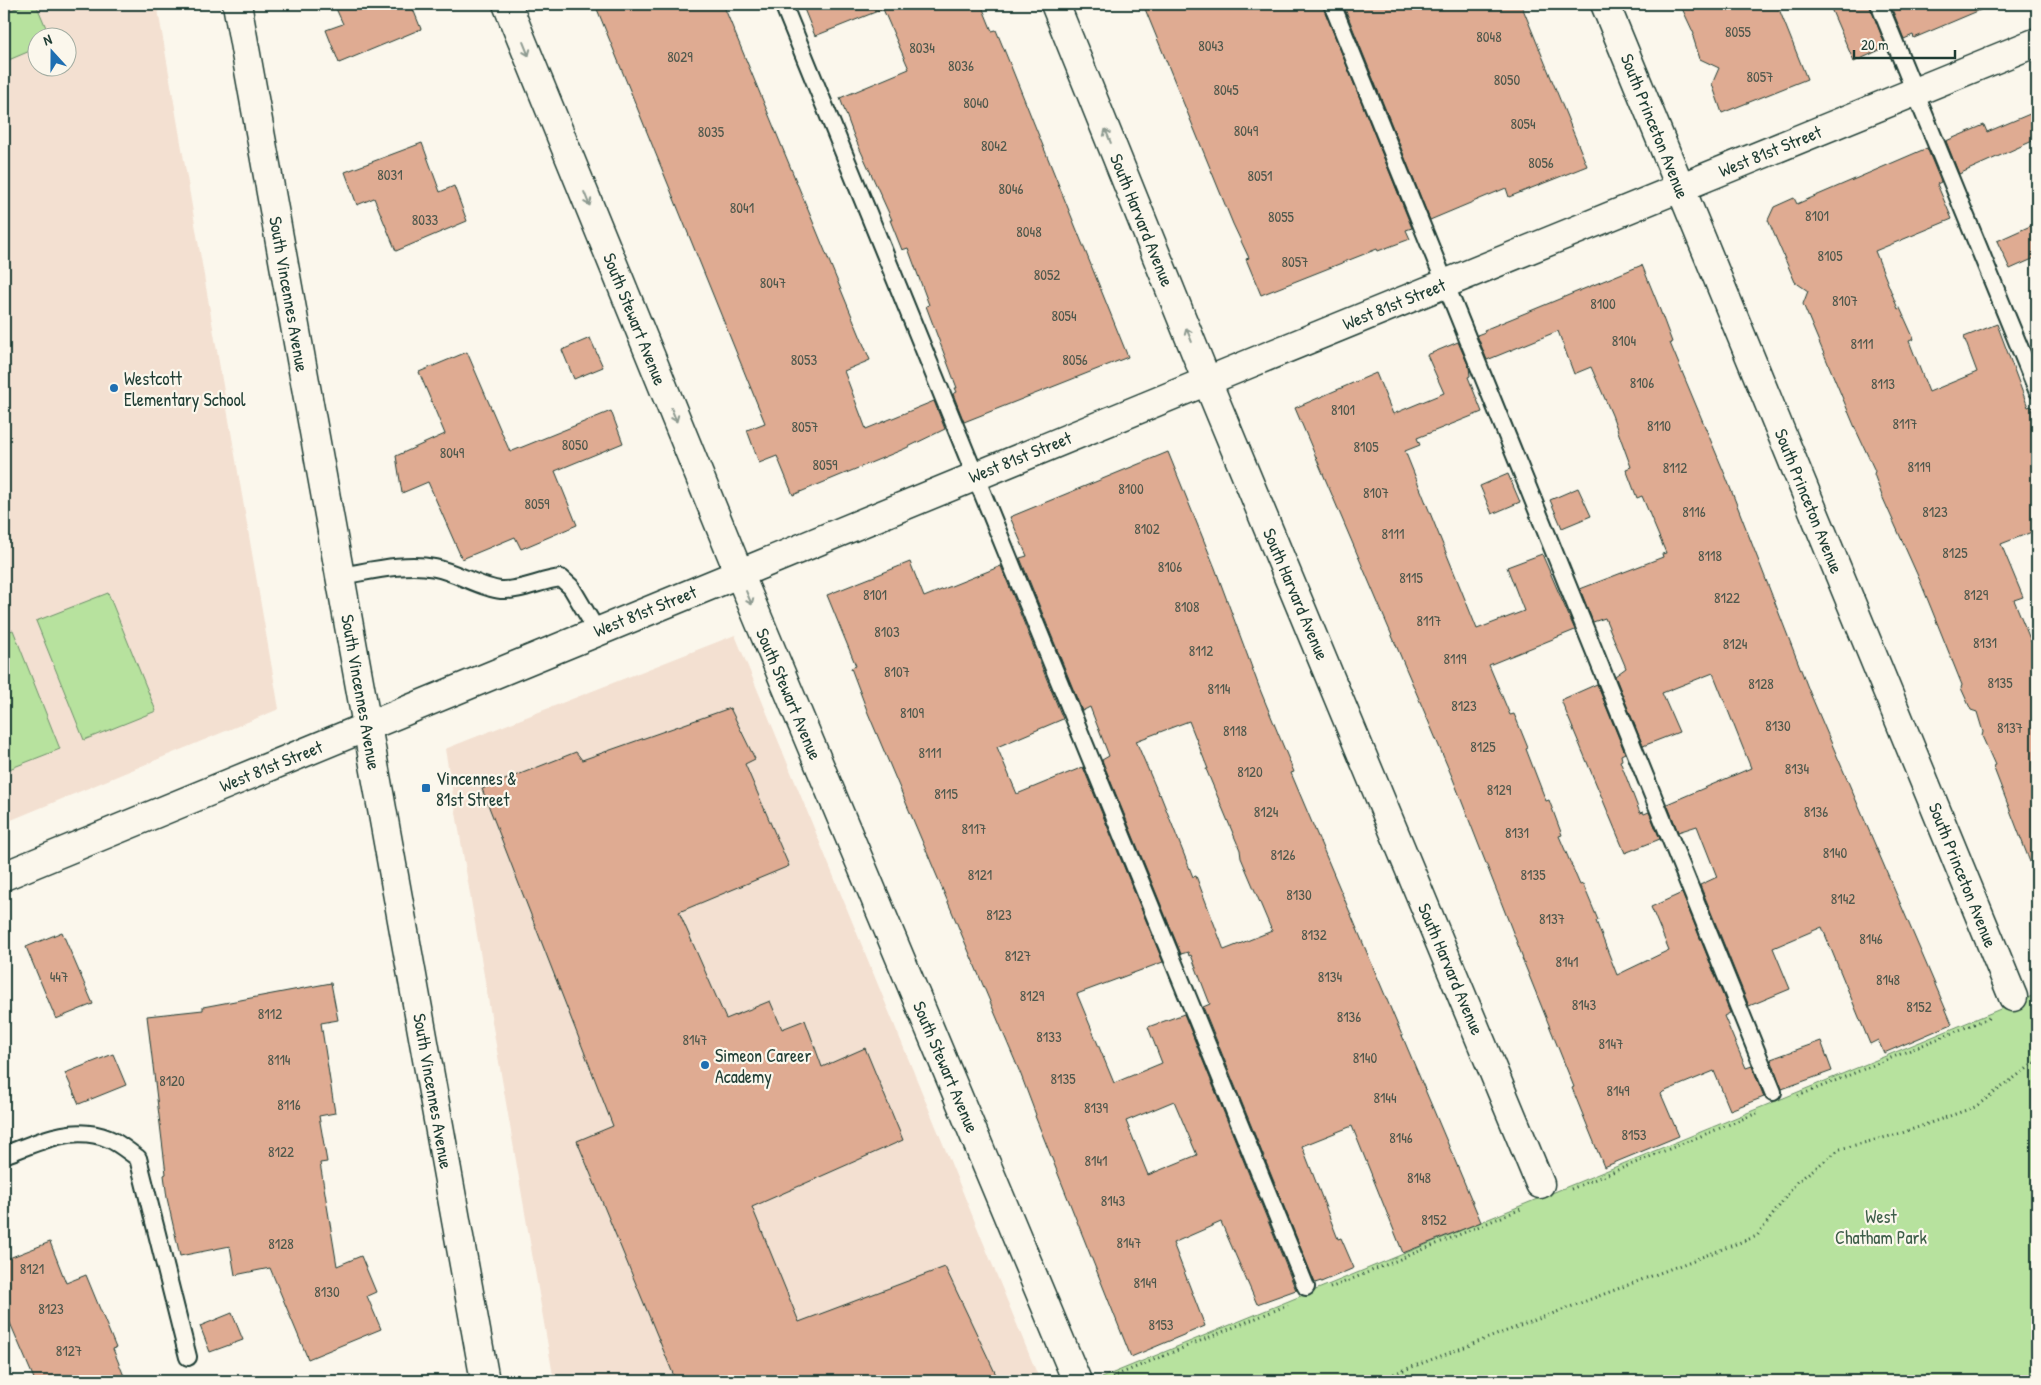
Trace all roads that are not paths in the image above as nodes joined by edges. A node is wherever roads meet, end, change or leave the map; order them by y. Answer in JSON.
{"nodes":[{"id":1,"x":237,"y":4,"type":"edge"},
{"id":2,"x":507,"y":4,"type":"edge"},
{"id":3,"x":783,"y":4,"type":"edge"},
{"id":4,"x":1055,"y":4,"type":"edge"},
{"id":5,"x":1332,"y":4,"type":"edge"},
{"id":6,"x":1605,"y":4,"type":"edge"},
{"id":7,"x":1880,"y":4,"type":"edge"},
{"id":8,"x":2037,"y":42,"type":"edge"},
{"id":9,"x":1916,"y":92,"type":"junction"},
{"id":10,"x":1680,"y":188,"type":"junction"},
{"id":11,"x":1446,"y":283,"type":"junction"},
{"id":12,"x":1207,"y":381,"type":"junction"},
{"id":13,"x":2037,"y":390,"type":"edge"},
{"id":14,"x":975,"y":476,"type":"junction"},
{"id":15,"x":739,"y":573,"type":"junction"},
{"id":16,"x":340,"y":576,"type":"junction"},
{"id":17,"x":597,"y":631,"type":"junction"},
{"id":18,"x":367,"y":726,"type":"junction"},
{"id":19,"x":4,"y":876,"type":"edge"},
{"id":20,"x":2013,"y":997,"type":"dead end"},
{"id":21,"x":1773,"y":1092,"type":"dead end"},
{"id":22,"x":4,"y":1155,"type":"edge"},
{"id":23,"x":1535,"y":1195,"type":"road end"},
{"id":24,"x":1313,"y":1289,"type":"road end"},
{"id":25,"x":188,"y":1357,"type":"dead end"},
{"id":26,"x":484,"y":1381,"type":"edge"},
{"id":27,"x":1077,"y":1381,"type":"edge"}],
"edges":[{"from":1,"to":16,"type":"street","name":"South Vincennes Avenue"},
{"from":2,"to":15,"type":"street","name":"South Stewart Avenue","one_way":true},
{"from":3,"to":14,"type":"lane"},
{"from":12,"to":4,"type":"street","name":"South Harvard Avenue","one_way":true},
{"from":5,"to":11,"type":"lane"},
{"from":6,"to":10,"type":"street","name":"South Princeton Avenue"},
{"from":7,"to":9,"type":"lane"},
{"from":8,"to":9,"type":"street","name":"West 81st Street"},
{"from":9,"to":10,"type":"street","name":"West 81st Street"},
{"from":9,"to":13,"type":"lane"},
{"from":10,"to":11,"type":"street","name":"West 81st Street"},
{"from":10,"to":20,"type":"street","name":"South Princeton Avenue"},
{"from":11,"to":12,"type":"street","name":"West 81st Street"},
{"from":11,"to":21,"type":"lane"},
{"from":12,"to":14,"type":"street","name":"West 81st Street"},
{"from":12,"to":23,"type":"street","name":"South Harvard Avenue"},
{"from":14,"to":15,"type":"street","name":"West 81st Street"},
{"from":14,"to":24,"type":"lane"},
{"from":15,"to":17,"type":"street","name":"West 81st Street"},
{"from":15,"to":27,"type":"street","name":"South Stewart Avenue","one_way":true},
{"from":16,"to":17,"type":"lane"},
{"from":16,"to":18,"type":"street","name":"South Vincennes Avenue"},
{"from":17,"to":18,"type":"street","name":"West 81st Street"},
{"from":18,"to":19,"type":"street","name":"West 81st Street"},
{"from":18,"to":26,"type":"street","name":"South Vincennes Avenue"},
{"from":22,"to":25,"type":"lane"}]}
